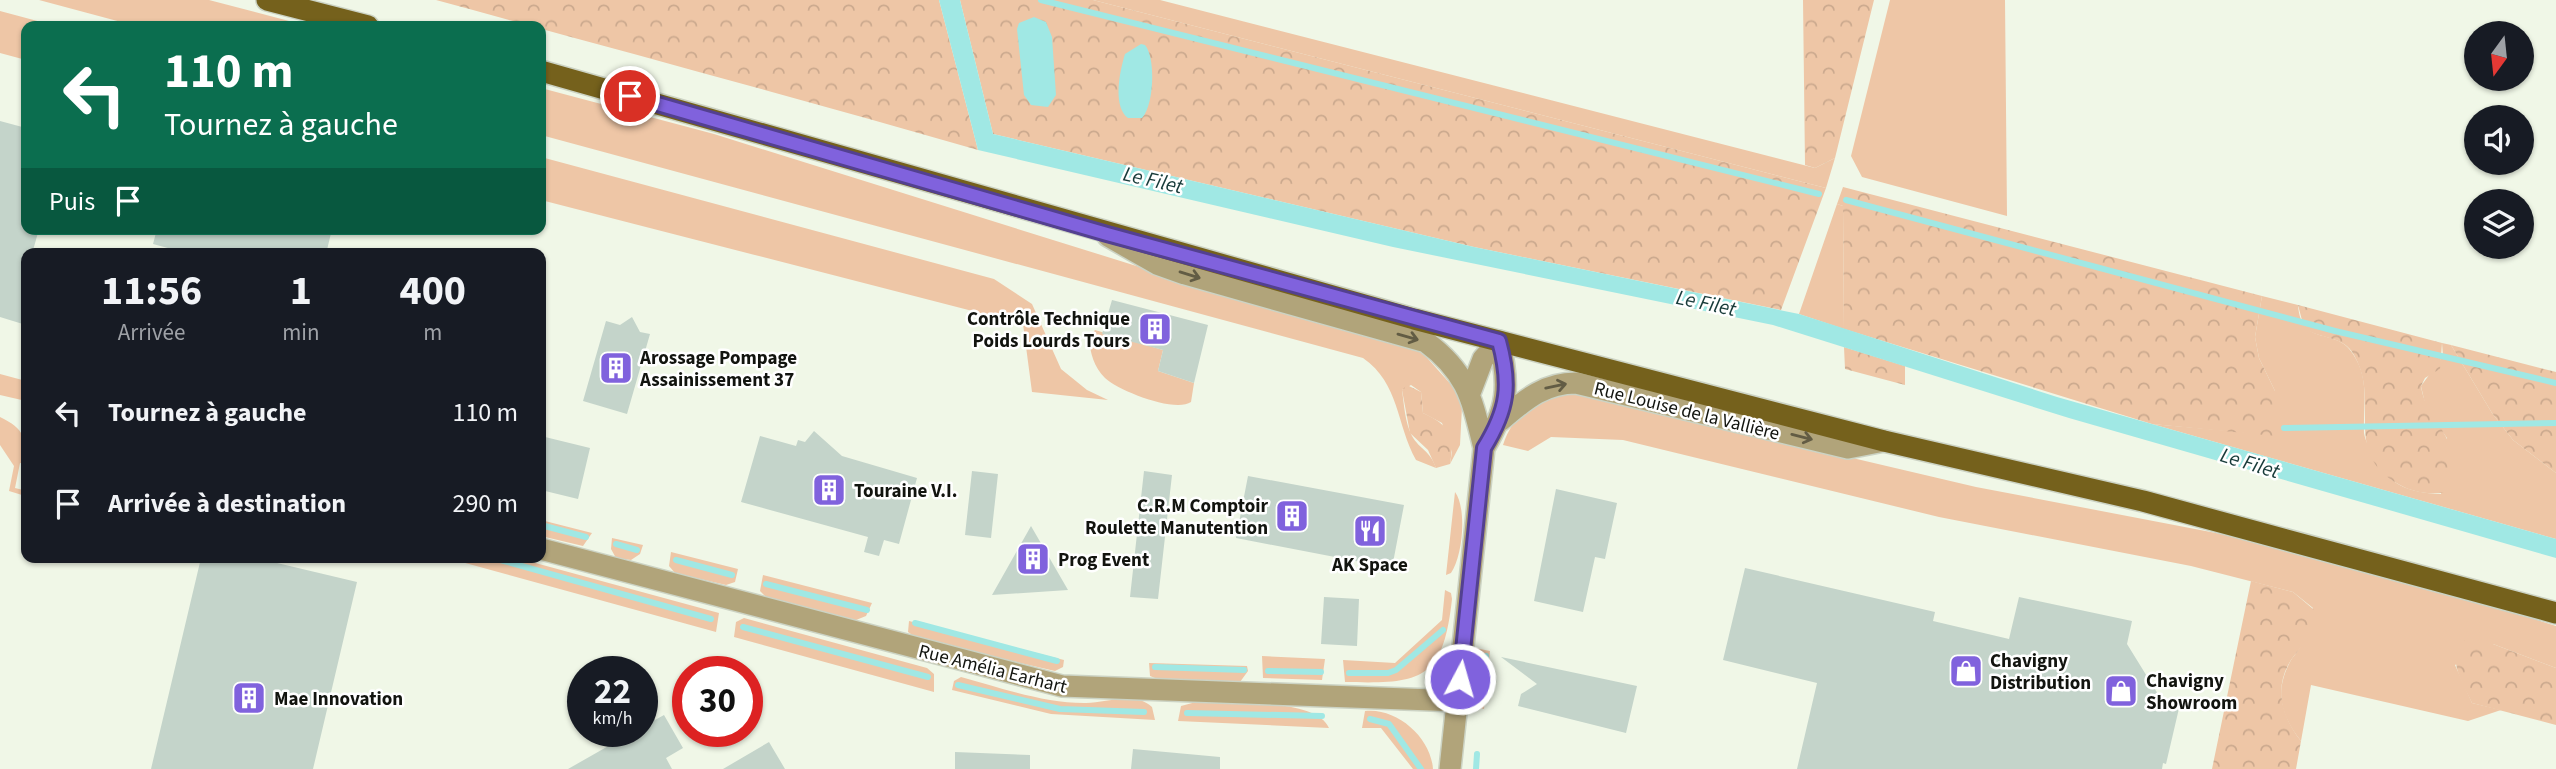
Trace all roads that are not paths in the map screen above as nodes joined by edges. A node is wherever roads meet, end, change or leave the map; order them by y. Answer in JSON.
{"nodes":[{"id":1,"x":268,"y":0,"type":"edge"},
{"id":2,"x":349,"y":21,"type":"edge"},
{"id":3,"x":546,"y":72,"type":"edge"},
{"id":4,"x":1107,"y":234,"type":"junction"},
{"id":5,"x":1499,"y":341,"type":"junction"},
{"id":6,"x":1470,"y":393,"type":"junction"},
{"id":7,"x":1500,"y":421,"type":"junction"},
{"id":8,"x":1884,"y":441,"type":"junction"},
{"id":9,"x":1484,"y":448,"type":"junction"},
{"id":10,"x":546,"y":550,"type":"edge"},
{"id":11,"x":2556,"y":613,"type":"edge"},
{"id":12,"x":1458,"y":701,"type":"junction"},
{"id":13,"x":1450,"y":769,"type":"edge"}],
"edges":[{"from":1,"to":2,"type":"main road"},
{"from":3,"to":4,"type":"main road"},
{"from":4,"to":5,"type":"main road"},
{"from":4,"to":6,"type":"street","name":"Rue Louise de la Vallière","one_way":true},
{"from":5,"to":6,"type":"street"},
{"from":5,"to":7,"type":"street","name":"Rue Louise de la Vallière"},
{"from":5,"to":8,"type":"main road"},
{"from":6,"to":9,"type":"street","name":"Rue Louise de la Vallière"},
{"from":7,"to":8,"type":"street","name":"Rue Louise de la Vallière","one_way":true},
{"from":7,"to":9,"type":"street","name":"Rue Louise de la Vallière"},
{"from":8,"to":11,"type":"main road"},
{"from":9,"to":12,"type":"street","name":"Rue Louise de la Vallière"},
{"from":10,"to":12,"type":"street","name":"Rue Amélia Earhart"},
{"from":12,"to":13,"type":"street","name":"Rue Louise de la Vallière"}]}
